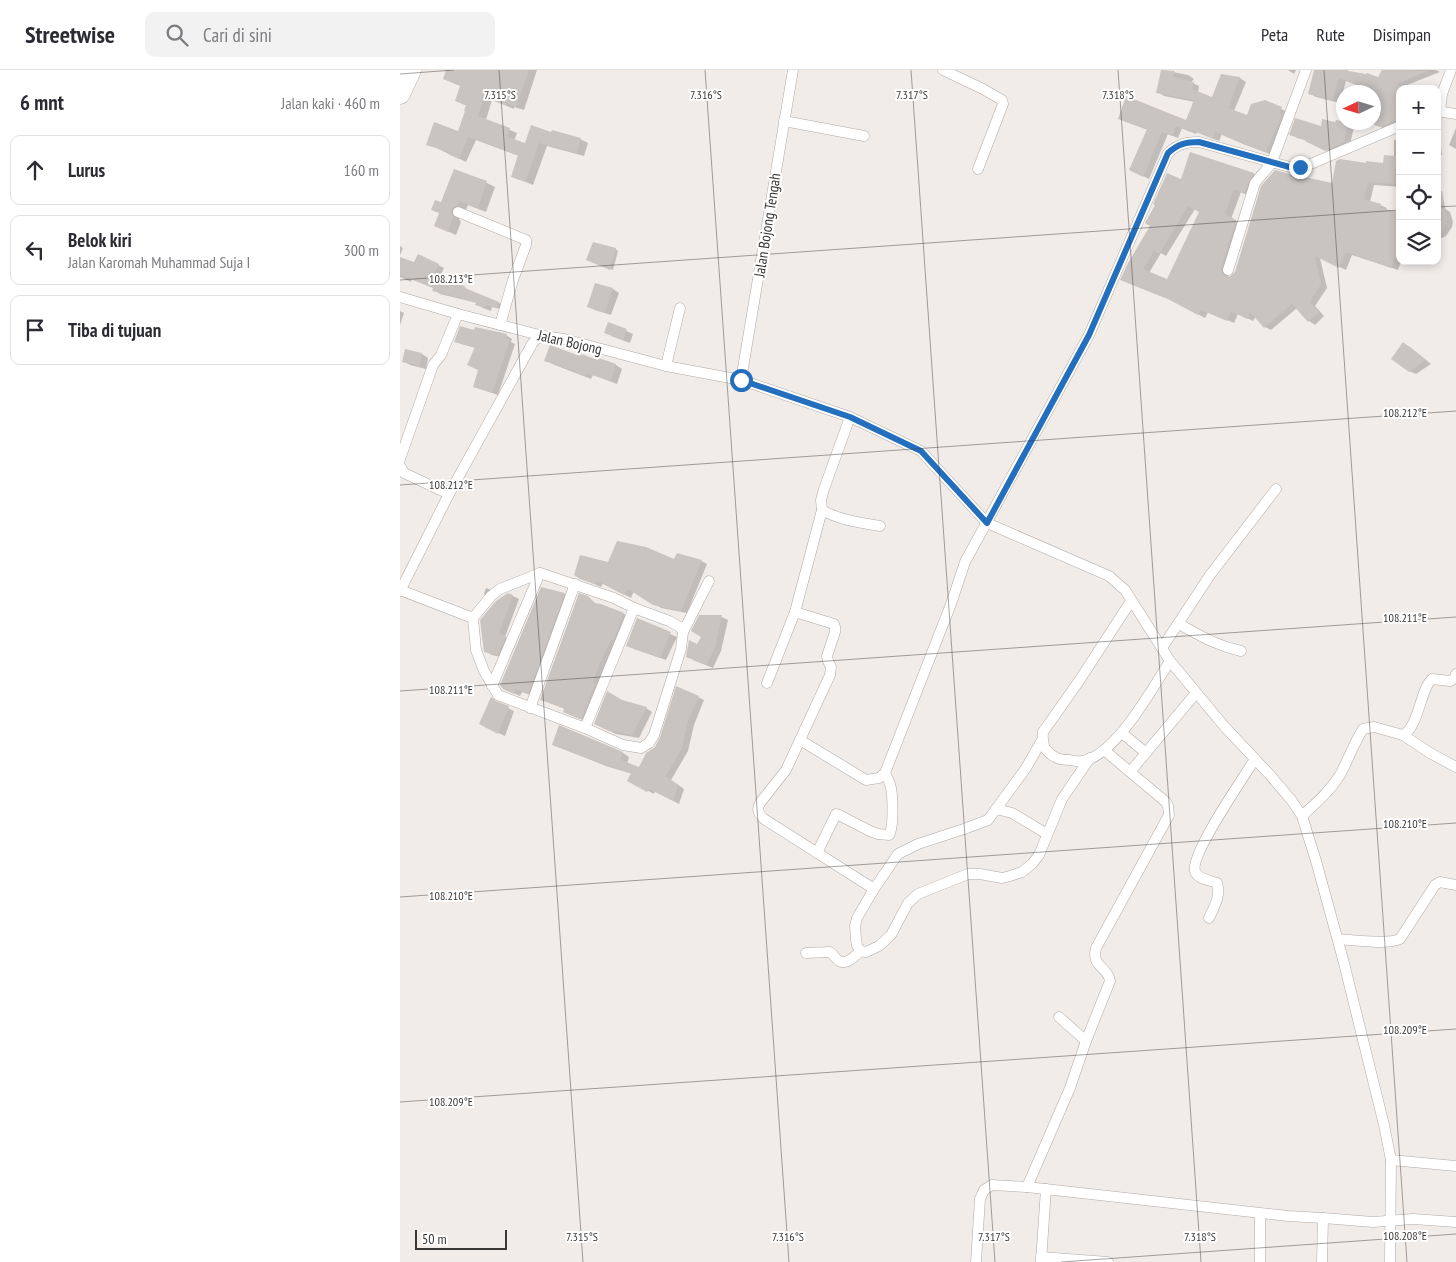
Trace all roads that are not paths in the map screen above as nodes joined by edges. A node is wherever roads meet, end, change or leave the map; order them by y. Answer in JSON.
{"nodes":[{"id":1,"x":411,"y":70,"type":"edge"},
{"id":2,"x":793,"y":70,"type":"edge"},
{"id":3,"x":943,"y":70,"type":"edge"},
{"id":4,"x":1306,"y":70,"type":"edge"},
{"id":5,"x":1451,"y":70,"type":"edge"},
{"id":6,"x":400,"y":94,"type":"edge"},
{"id":7,"x":1441,"y":100,"type":"edge"},
{"id":8,"x":1441,"y":111,"type":"edge"},
{"id":9,"x":1456,"y":114,"type":"edge"},
{"id":10,"x":784,"y":121,"type":"junction"},
{"id":11,"x":1396,"y":128,"type":"edge"},
{"id":12,"x":864,"y":136,"type":"dead end"},
{"id":13,"x":1272,"y":162,"type":"junction"},
{"id":14,"x":978,"y":169,"type":"dead end"},
{"id":15,"x":458,"y":212,"type":"dead end"},
{"id":16,"x":1228,"y":270,"type":"dead end"},
{"id":17,"x":400,"y":297,"type":"edge"},
{"id":18,"x":680,"y":308,"type":"dead end"},
{"id":19,"x":458,"y":314,"type":"junction"},
{"id":20,"x":500,"y":324,"type":"junction"},
{"id":21,"x":543,"y":336,"type":"junction"},
{"id":22,"x":666,"y":366,"type":"junction"},
{"id":23,"x":741,"y":380,"type":"junction"},
{"id":24,"x":850,"y":417,"type":"junction"},
{"id":25,"x":400,"y":459,"type":"edge"},
{"id":26,"x":400,"y":466,"type":"edge"},
{"id":27,"x":1276,"y":490,"type":"dead end"},
{"id":28,"x":449,"y":494,"type":"junction"},
{"id":29,"x":822,"y":510,"type":"junction"},
{"id":30,"x":987,"y":523,"type":"junction"},
{"id":31,"x":880,"y":526,"type":"dead end"},
{"id":32,"x":540,"y":573,"type":"junction"},
{"id":33,"x":709,"y":581,"type":"dead end"},
{"id":34,"x":576,"y":584,"type":"junction"},
{"id":35,"x":400,"y":590,"type":"edge"},
{"id":36,"x":1131,"y":601,"type":"junction"},
{"id":37,"x":634,"y":608,"type":"junction"},
{"id":38,"x":795,"y":612,"type":"junction"},
{"id":39,"x":473,"y":618,"type":"junction"},
{"id":40,"x":1179,"y":624,"type":"junction"},
{"id":41,"x":683,"y":632,"type":"junction"},
{"id":42,"x":1162,"y":648,"type":"junction"},
{"id":43,"x":1242,"y":651,"type":"dead end"},
{"id":44,"x":1170,"y":661,"type":"junction"},
{"id":45,"x":1456,"y":674,"type":"edge"},
{"id":46,"x":767,"y":683,"type":"dead end"},
{"id":47,"x":492,"y":686,"type":"junction"},
{"id":48,"x":1196,"y":693,"type":"junction"},
{"id":49,"x":530,"y":708,"type":"junction"},
{"id":50,"x":584,"y":728,"type":"junction"},
{"id":51,"x":1122,"y":733,"type":"junction"},
{"id":52,"x":1403,"y":735,"type":"junction"},
{"id":53,"x":800,"y":740,"type":"junction"},
{"id":54,"x":1042,"y":740,"type":"junction"},
{"id":55,"x":1104,"y":750,"type":"junction"},
{"id":56,"x":1146,"y":753,"type":"junction"},
{"id":57,"x":1090,"y":758,"type":"junction"},
{"id":58,"x":1255,"y":759,"type":"junction"},
{"id":59,"x":1456,"y":767,"type":"edge"},
{"id":60,"x":1130,"y":772,"type":"junction"},
{"id":61,"x":885,"y":773,"type":"junction"},
{"id":62,"x":996,"y":809,"type":"junction"},
{"id":63,"x":1302,"y":816,"type":"junction"},
{"id":64,"x":1046,"y":834,"type":"junction"},
{"id":65,"x":818,"y":853,"type":"junction"},
{"id":66,"x":1456,"y":885,"type":"edge"},
{"id":67,"x":874,"y":889,"type":"junction"},
{"id":68,"x":1209,"y":918,"type":"dead end"},
{"id":69,"x":1338,"y":939,"type":"junction"},
{"id":70,"x":861,"y":951,"type":"junction"},
{"id":71,"x":806,"y":953,"type":"dead end"},
{"id":72,"x":1059,"y":1017,"type":"dead end"},
{"id":73,"x":1086,"y":1041,"type":"junction"},
{"id":74,"x":1391,"y":1160,"type":"junction"},
{"id":75,"x":1456,"y":1166,"type":"edge"},
{"id":76,"x":1027,"y":1187,"type":"junction"},
{"id":77,"x":1046,"y":1189,"type":"junction"},
{"id":78,"x":1260,"y":1214,"type":"junction"},
{"id":79,"x":1323,"y":1218,"type":"junction"},
{"id":80,"x":1391,"y":1220,"type":"junction"},
{"id":81,"x":1456,"y":1222,"type":"edge"},
{"id":82,"x":1041,"y":1259,"type":"edge"},
{"id":83,"x":976,"y":1262,"type":"edge"},
{"id":84,"x":1108,"y":1262,"type":"edge"},
{"id":85,"x":1260,"y":1262,"type":"edge"},
{"id":86,"x":1322,"y":1262,"type":"edge"},
{"id":87,"x":1390,"y":1262,"type":"edge"}],
"edges":[{"from":1,"to":6,"type":"highway"},
{"from":2,"to":10,"type":"street","name":"Jalan Bojong Tengah"},
{"from":3,"to":14,"type":"street"},
{"from":4,"to":13,"type":"street"},
{"from":5,"to":7,"type":"street"},
{"from":8,"to":9,"type":"street"},
{"from":10,"to":12,"type":"street"},
{"from":10,"to":23,"type":"street","name":"Jalan Bojong Tengah"},
{"from":11,"to":13,"type":"street"},
{"from":13,"to":16,"type":"street"},
{"from":13,"to":30,"type":"street"},
{"from":15,"to":20,"type":"street"},
{"from":17,"to":19,"type":"street","name":"Jalan Bojong"},
{"from":18,"to":22,"type":"street"},
{"from":19,"to":20,"type":"street","name":"Jalan Bojong"},
{"from":19,"to":25,"type":"street"},
{"from":20,"to":21,"type":"street","name":"Jalan Bojong"},
{"from":21,"to":22,"type":"street","name":"Jalan Bojong"},
{"from":21,"to":28,"type":"street"},
{"from":22,"to":23,"type":"street","name":"Jalan Bojong"},
{"from":23,"to":24,"type":"street","name":"Jalan Bojong"},
{"from":24,"to":29,"type":"street"},
{"from":24,"to":30,"type":"street","name":"Jalan Bojong"},
{"from":26,"to":28,"type":"street"},
{"from":27,"to":40,"type":"street"},
{"from":28,"to":35,"type":"street"},
{"from":29,"to":31,"type":"street"},
{"from":29,"to":38,"type":"street"},
{"from":30,"to":36,"type":"street"},
{"from":30,"to":61,"type":"street"},
{"from":32,"to":34,"type":"street"},
{"from":32,"to":39,"type":"street"},
{"from":32,"to":47,"type":"street"},
{"from":33,"to":41,"type":"street"},
{"from":34,"to":37,"type":"street"},
{"from":34,"to":49,"type":"street"},
{"from":35,"to":39,"type":"street"},
{"from":36,"to":42,"type":"street"},
{"from":36,"to":54,"type":"street"},
{"from":37,"to":41,"type":"street"},
{"from":37,"to":50,"type":"street"},
{"from":38,"to":46,"type":"street"},
{"from":38,"to":53,"type":"street"},
{"from":39,"to":47,"type":"street"},
{"from":40,"to":42,"type":"street"},
{"from":40,"to":43,"type":"street"},
{"from":41,"to":50,"type":"street"},
{"from":42,"to":44,"type":"street"},
{"from":44,"to":48,"type":"street"},
{"from":44,"to":51,"type":"street"},
{"from":45,"to":52,"type":"street"},
{"from":47,"to":49,"type":"street"},
{"from":48,"to":56,"type":"street"},
{"from":48,"to":58,"type":"street"},
{"from":49,"to":50,"type":"street"},
{"from":51,"to":55,"type":"street"},
{"from":51,"to":56,"type":"street"},
{"from":52,"to":59,"type":"street"},
{"from":52,"to":63,"type":"street"},
{"from":53,"to":61,"type":"street"},
{"from":53,"to":65,"type":"street"},
{"from":54,"to":57,"type":"street"},
{"from":54,"to":62,"type":"street"},
{"from":55,"to":57,"type":"street"},
{"from":55,"to":60,"type":"street"},
{"from":56,"to":60,"type":"street"},
{"from":57,"to":64,"type":"street"},
{"from":58,"to":63,"type":"street"},
{"from":58,"to":68,"type":"street"},
{"from":60,"to":73,"type":"street"},
{"from":61,"to":65,"type":"street"},
{"from":62,"to":64,"type":"street"},
{"from":62,"to":67,"type":"street"},
{"from":63,"to":69,"type":"street"},
{"from":64,"to":70,"type":"street"},
{"from":65,"to":67,"type":"street"},
{"from":66,"to":69,"type":"street"},
{"from":67,"to":70,"type":"street"},
{"from":69,"to":74,"type":"street"},
{"from":70,"to":71,"type":"street"},
{"from":72,"to":73,"type":"street"},
{"from":73,"to":76,"type":"street"},
{"from":74,"to":75,"type":"street"},
{"from":74,"to":80,"type":"street"},
{"from":76,"to":77,"type":"street"},
{"from":76,"to":83,"type":"street"},
{"from":77,"to":78,"type":"street"},
{"from":77,"to":82,"type":"street"},
{"from":78,"to":79,"type":"street"},
{"from":78,"to":85,"type":"street"},
{"from":79,"to":80,"type":"street"},
{"from":79,"to":86,"type":"street"},
{"from":80,"to":81,"type":"street"},
{"from":80,"to":87,"type":"street"},
{"from":82,"to":84,"type":"street"}]}
